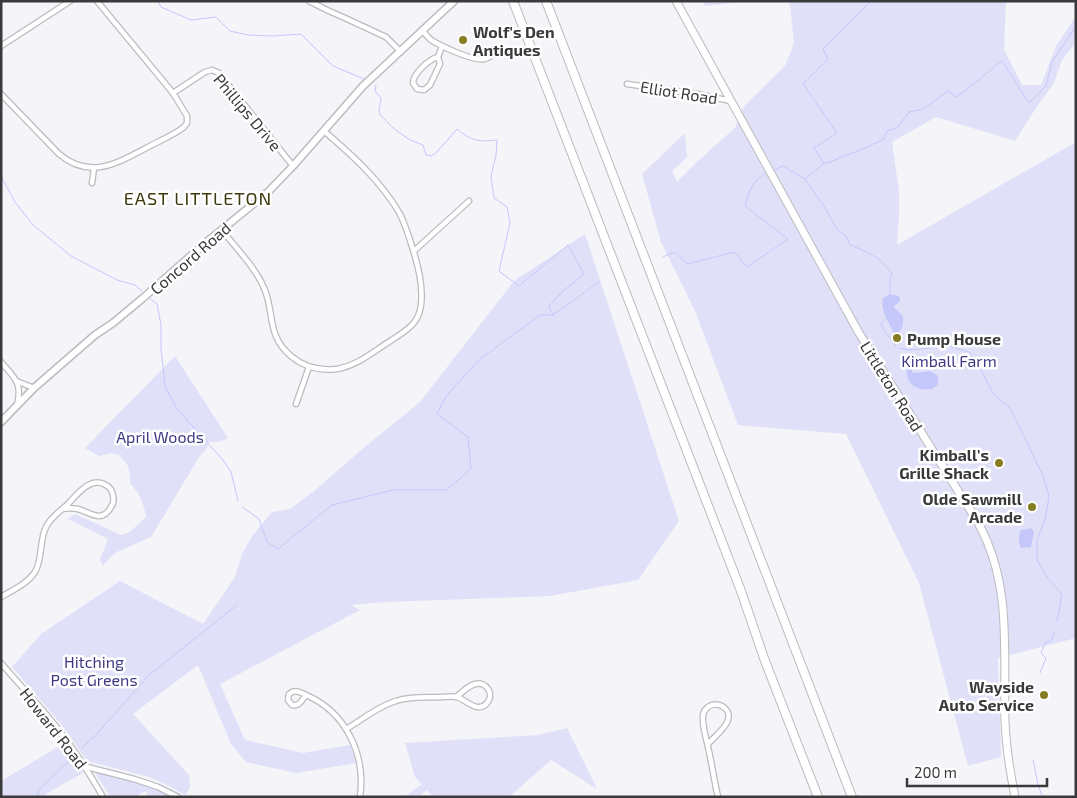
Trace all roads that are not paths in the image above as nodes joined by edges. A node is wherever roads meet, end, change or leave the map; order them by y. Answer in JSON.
{"nodes":[{"id":1,"x":70,"y":1,"type":"edge"},
{"id":2,"x":97,"y":1,"type":"edge"},
{"id":3,"x":310,"y":1,"type":"edge"},
{"id":4,"x":454,"y":1,"type":"edge"},
{"id":5,"x":513,"y":1,"type":"edge"},
{"id":6,"x":546,"y":1,"type":"edge"},
{"id":7,"x":676,"y":1,"type":"edge"},
{"id":8,"x":423,"y":31,"type":"junction"},
{"id":9,"x":1,"y":46,"type":"edge"},
{"id":10,"x":442,"y":46,"type":"junction"},
{"id":11,"x":400,"y":52,"type":"junction"},
{"id":12,"x":492,"y":55,"type":"dead end"},
{"id":13,"x":438,"y":57,"type":"junction"},
{"id":14,"x":627,"y":84,"type":"dead end"},
{"id":15,"x":173,"y":93,"type":"junction"},
{"id":16,"x":1,"y":94,"type":"edge"},
{"id":17,"x":731,"y":101,"type":"junction"},
{"id":18,"x":324,"y":131,"type":"junction"},
{"id":19,"x":293,"y":166,"type":"junction"},
{"id":20,"x":94,"y":168,"type":"junction"},
{"id":21,"x":92,"y":183,"type":"dead end"},
{"id":22,"x":469,"y":201,"type":"dead end"},
{"id":23,"x":222,"y":230,"type":"junction"},
{"id":24,"x":414,"y":251,"type":"junction"},
{"id":25,"x":1,"y":362,"type":"edge"},
{"id":26,"x":310,"y":366,"type":"junction"},
{"id":27,"x":16,"y":381,"type":"junction"},
{"id":28,"x":34,"y":388,"type":"junction"},
{"id":29,"x":296,"y":404,"type":"dead end"},
{"id":30,"x":16,"y":405,"type":"junction"},
{"id":31,"x":1,"y":422,"type":"edge"},
{"id":32,"x":62,"y":509,"type":"junction"},
{"id":33,"x":1,"y":597,"type":"edge"},
{"id":34,"x":1,"y":663,"type":"edge"},
{"id":35,"x":306,"y":695,"type":"dead end"},
{"id":36,"x":456,"y":697,"type":"junction"},
{"id":37,"x":346,"y":729,"type":"junction"},
{"id":38,"x":708,"y":744,"type":"junction"},
{"id":39,"x":86,"y":767,"type":"junction"},
{"id":40,"x":103,"y":797,"type":"edge"},
{"id":41,"x":178,"y":797,"type":"edge"},
{"id":42,"x":360,"y":797,"type":"edge"},
{"id":43,"x":718,"y":797,"type":"edge"},
{"id":44,"x":818,"y":797,"type":"edge"},
{"id":45,"x":852,"y":797,"type":"edge"},
{"id":46,"x":1015,"y":797,"type":"edge"}],
"edges":[{"from":1,"to":9,"type":"street"},
{"from":2,"to":15,"type":"street"},
{"from":3,"to":11,"type":"street"},
{"from":4,"to":8,"type":"main road","name":"Concord Road"},
{"from":5,"to":44,"type":"highway"},
{"from":6,"to":45,"type":"highway"},
{"from":7,"to":17,"type":"main road","name":"Littleton Road"},
{"from":8,"to":10,"type":"street"},
{"from":8,"to":11,"type":"main road","name":"Concord Road"},
{"from":10,"to":12,"type":"street"},
{"from":10,"to":13,"type":"street"},
{"from":11,"to":18,"type":"main road","name":"Concord Road"},
{"from":13,"to":13,"type":"street"},
{"from":14,"to":17,"type":"street","name":"Elliot Road"},
{"from":15,"to":19,"type":"street","name":"Phillips Drive"},
{"from":15,"to":20,"type":"street"},
{"from":16,"to":20,"type":"street"},
{"from":17,"to":46,"type":"main road","name":"Littleton Road"},
{"from":18,"to":19,"type":"main road","name":"Concord Road"},
{"from":18,"to":24,"type":"street"},
{"from":19,"to":23,"type":"main road","name":"Concord Road"},
{"from":20,"to":21,"type":"street"},
{"from":22,"to":24,"type":"street"},
{"from":23,"to":26,"type":"street"},
{"from":23,"to":28,"type":"main road","name":"Concord Road"},
{"from":24,"to":26,"type":"street"},
{"from":25,"to":27,"type":"street"},
{"from":26,"to":29,"type":"street"},
{"from":27,"to":28,"type":"street"},
{"from":27,"to":30,"type":"street"},
{"from":28,"to":30,"type":"main road","name":"Concord Road"},
{"from":30,"to":31,"type":"main road","name":"Concord Road"},
{"from":32,"to":32,"type":"street"},
{"from":32,"to":33,"type":"street"},
{"from":34,"to":39,"type":"street","name":"Howard Road"},
{"from":35,"to":37,"type":"street"},
{"from":36,"to":36,"type":"street"},
{"from":36,"to":37,"type":"street"},
{"from":37,"to":42,"type":"street"},
{"from":38,"to":38,"type":"street"},
{"from":38,"to":43,"type":"street"},
{"from":39,"to":40,"type":"street","name":"Howard Road"},
{"from":39,"to":41,"type":"street"}]}
